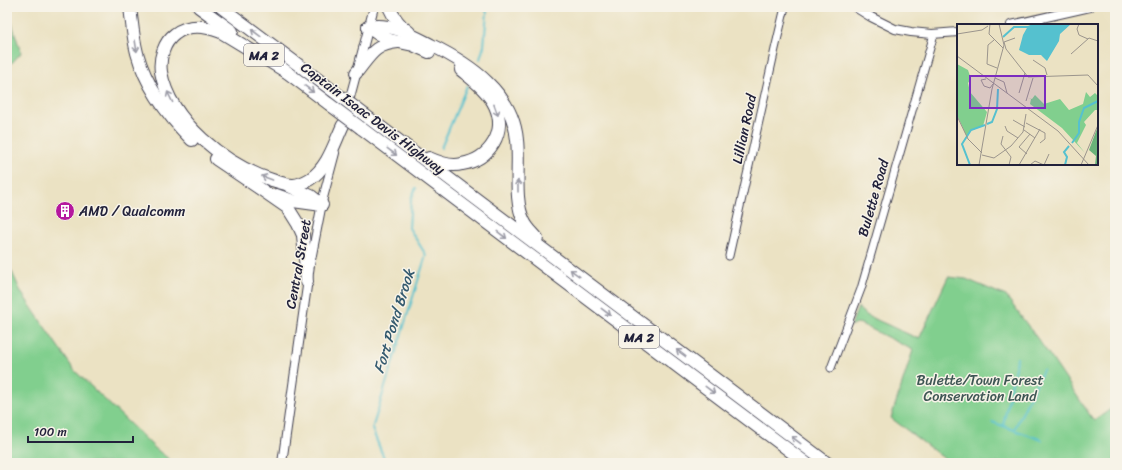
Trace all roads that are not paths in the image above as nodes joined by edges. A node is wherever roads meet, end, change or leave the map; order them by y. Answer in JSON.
{"nodes":[{"id":1,"x":130,"y":7,"type":"edge"},
{"id":2,"x":199,"y":7,"type":"edge"},
{"id":3,"x":221,"y":7,"type":"edge"},
{"id":4,"x":374,"y":7,"type":"edge"},
{"id":5,"x":389,"y":7,"type":"edge"},
{"id":6,"x":785,"y":7,"type":"edge"},
{"id":7,"x":856,"y":7,"type":"edge"},
{"id":8,"x":1090,"y":7,"type":"edge"},
{"id":9,"x":1020,"y":24,"type":"edge"},
{"id":10,"x":368,"y":26,"type":"junction"},
{"id":11,"x":957,"y":32,"type":"edge"},
{"id":12,"x":934,"y":34,"type":"junction"},
{"id":13,"x":416,"y":38,"type":"junction"},
{"id":14,"x":399,"y":42,"type":"junction"},
{"id":15,"x":287,"y":72,"type":"junction"},
{"id":16,"x":356,"y":73,"type":"junction"},
{"id":17,"x":343,"y":125,"type":"junction"},
{"id":18,"x":416,"y":153,"type":"junction"},
{"id":19,"x":282,"y":183,"type":"junction"},
{"id":20,"x":262,"y":190,"type":"junction"},
{"id":21,"x":322,"y":205,"type":"junction"},
{"id":22,"x":552,"y":256,"type":"junction"},
{"id":23,"x":729,"y":256,"type":"dead end"},
{"id":24,"x":307,"y":282,"type":"junction"},
{"id":25,"x":832,"y":368,"type":"dead end"},
{"id":26,"x":282,"y":463,"type":"edge"},
{"id":27,"x":806,"y":463,"type":"edge"},
{"id":28,"x":828,"y":463,"type":"edge"}],
"edges":[{"from":1,"to":20,"type":"highway","one_way":true},
{"from":2,"to":15,"type":"highway","name":"Captain Isaac Davis Highway","number":"MA 2"},
{"from":18,"to":3,"type":"highway","name":"Captain Isaac Davis Highway","number":"MA 2","one_way":true,"bridge":true},
{"from":4,"to":10,"type":"street","name":"Central Street"},
{"from":5,"to":13,"type":"highway"},
{"from":6,"to":23,"type":"street","name":"Lillian Road"},
{"from":7,"to":12,"type":"street"},
{"from":8,"to":9,"type":"street"},
{"from":10,"to":13,"type":"highway"},
{"from":10,"to":14,"type":"highway"},
{"from":10,"to":16,"type":"street","name":"Central Street"},
{"from":11,"to":12,"type":"street"},
{"from":12,"to":25,"type":"street","name":"Bulette Road"},
{"from":22,"to":13,"type":"highway","one_way":true},
{"from":14,"to":16,"type":"highway"},
{"from":14,"to":18,"type":"highway","one_way":true},
{"from":19,"to":15,"type":"highway","one_way":true},
{"from":15,"to":27,"type":"highway","name":"Captain Isaac Davis Highway","number":"MA 2","one_way":true,"bridge":true},
{"from":16,"to":17,"type":"street","name":"Central Street"},
{"from":17,"to":19,"type":"highway"},
{"from":17,"to":21,"type":"street","name":"Central Street"},
{"from":18,"to":22,"type":"highway","name":"Captain Isaac Davis Highway","number":"MA 2"},
{"from":19,"to":21,"type":"highway"},
{"from":20,"to":21,"type":"highway"},
{"from":20,"to":24,"type":"highway"},
{"from":21,"to":24,"type":"street","name":"Central Street"},
{"from":28,"to":22,"type":"highway","number":"MA 2","one_way":true},
{"from":24,"to":26,"type":"street","name":"Central Street"}]}
